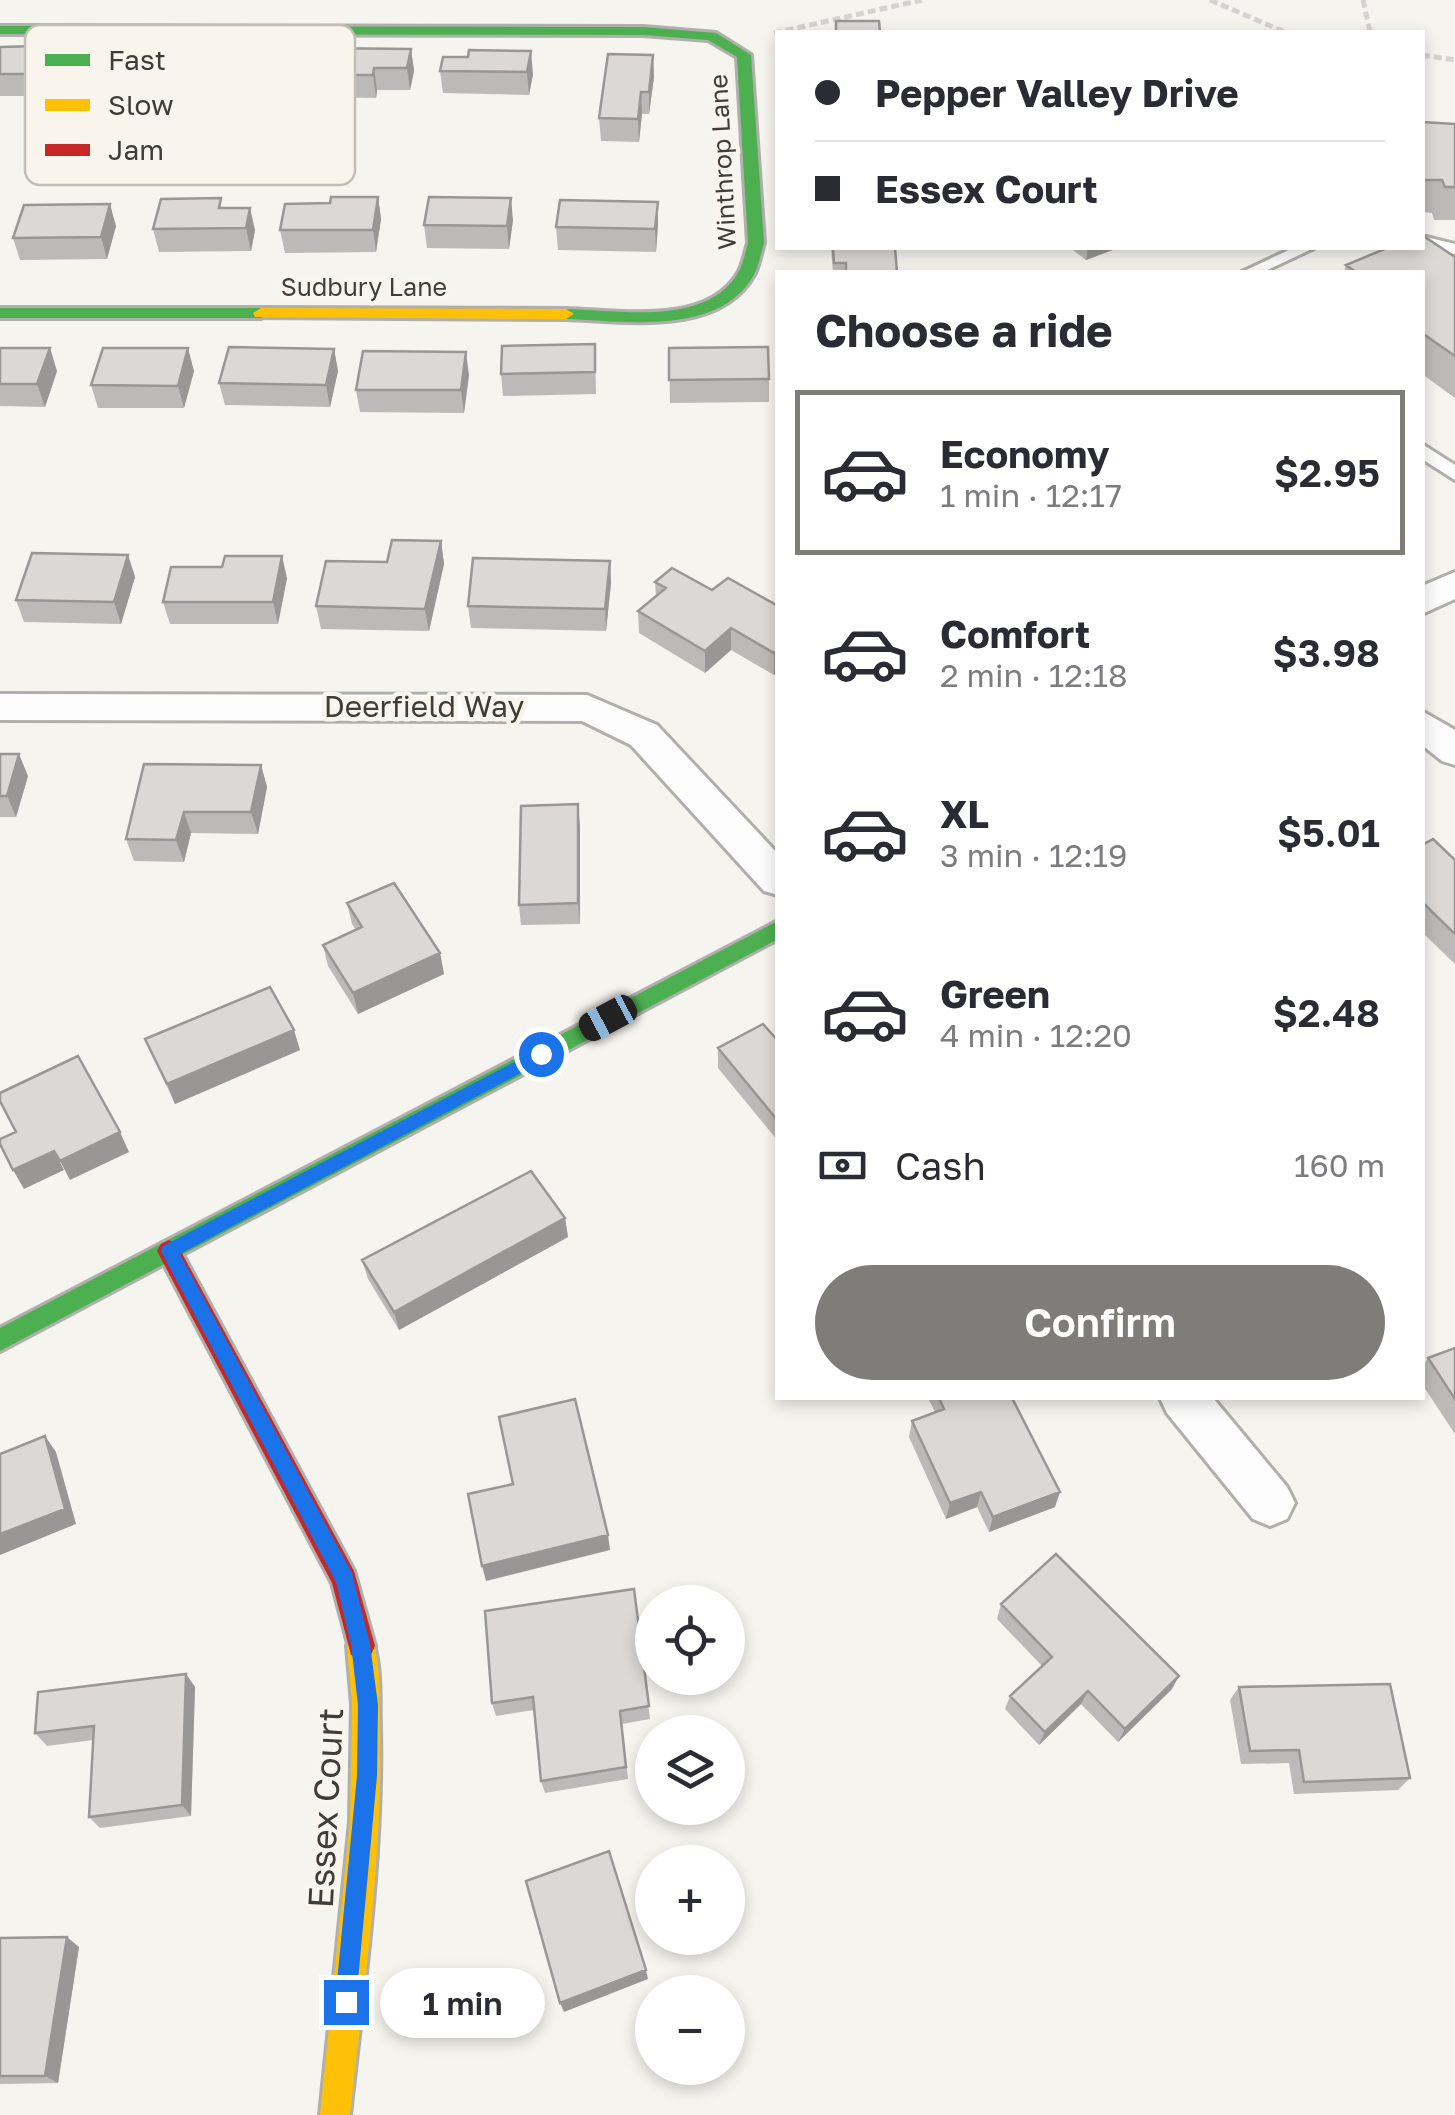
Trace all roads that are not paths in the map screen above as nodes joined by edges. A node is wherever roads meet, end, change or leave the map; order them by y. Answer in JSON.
{"nodes":[{"id":1,"x":0,"y":30,"type":"edge"},
{"id":2,"x":25,"y":30,"type":"edge"},
{"id":3,"x":355,"y":31,"type":"edge"},
{"id":4,"x":1425,"y":241,"type":"edge"},
{"id":5,"x":1455,"y":248,"type":"edge"},
{"id":6,"x":1301,"y":250,"type":"edge"},
{"id":7,"x":1255,"y":270,"type":"edge"},
{"id":8,"x":726,"y":302,"type":"joint"},
{"id":9,"x":0,"y":313,"type":"edge"},
{"id":10,"x":1425,"y":452,"type":"edge"},
{"id":11,"x":1455,"y":474,"type":"edge"},
{"id":12,"x":1455,"y":584,"type":"edge"},
{"id":13,"x":1425,"y":600,"type":"edge"},
{"id":14,"x":0,"y":707,"type":"edge"},
{"id":15,"x":1425,"y":726,"type":"edge"},
{"id":16,"x":1455,"y":751,"type":"edge"},
{"id":17,"x":775,"y":877,"type":"edge"},
{"id":18,"x":775,"y":931,"type":"edge"},
{"id":19,"x":170,"y":1251,"type":"junction"},
{"id":20,"x":0,"y":1340,"type":"edge"},
{"id":21,"x":1186,"y":1400,"type":"edge"},
{"id":22,"x":1270,"y":1503,"type":"dead end"},
{"id":23,"x":335,"y":2115,"type":"edge"}],
"edges":[{"from":1,"to":2,"type":"street","name":"Winthrop Lane"},
{"from":3,"to":8,"type":"street","name":"Winthrop Lane"},
{"from":4,"to":5,"type":"lane"},
{"from":6,"to":7,"type":"lane"},
{"from":8,"to":9,"type":"street","name":"Sudbury Lane"},
{"from":10,"to":11,"type":"lane"},
{"from":12,"to":13,"type":"street"},
{"from":14,"to":17,"type":"street","name":"Deerfield Way"},
{"from":15,"to":16,"type":"street"},
{"from":18,"to":19,"type":"street"},
{"from":19,"to":20,"type":"street"},
{"from":19,"to":23,"type":"street","name":"Essex Court"},
{"from":21,"to":22,"type":"street"}]}
